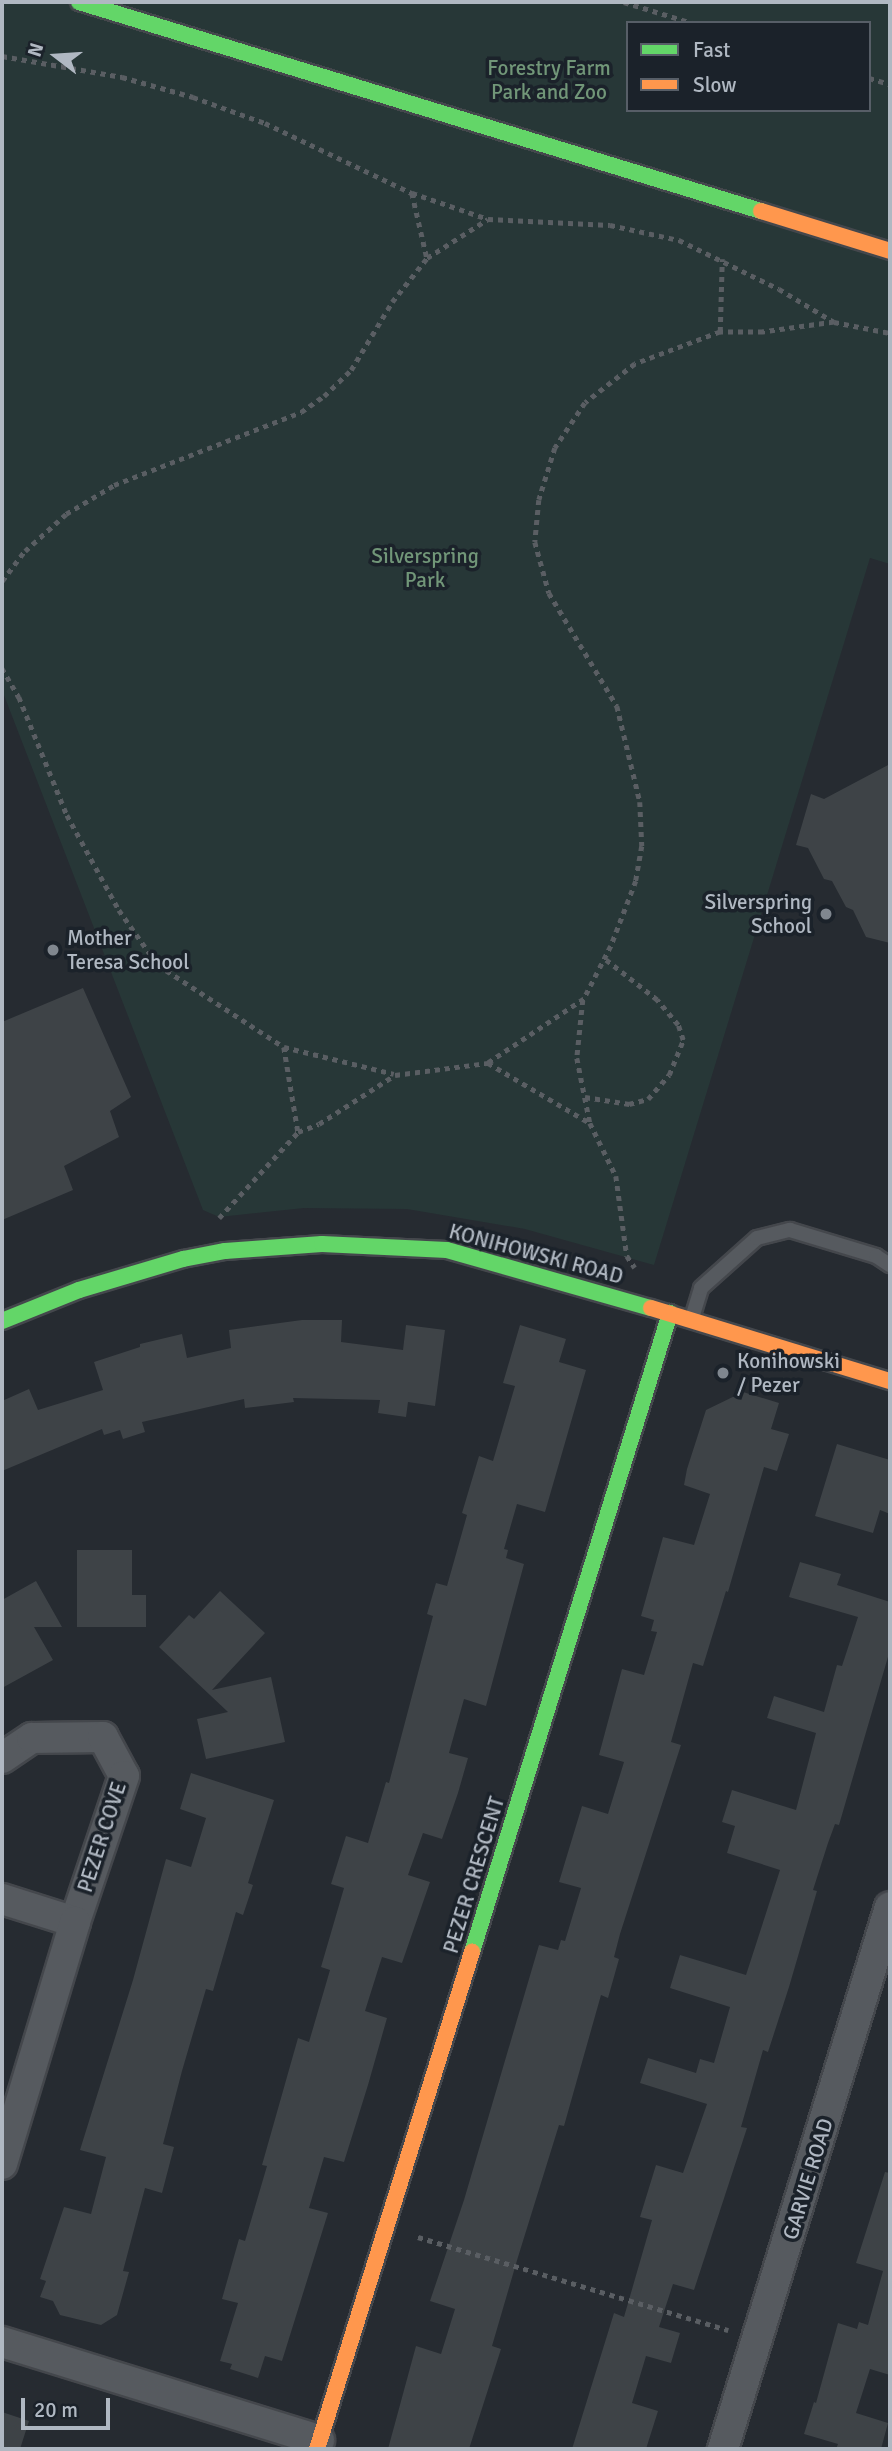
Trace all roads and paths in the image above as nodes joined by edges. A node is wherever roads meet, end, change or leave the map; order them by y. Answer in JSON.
{"nodes":[{"id":1,"x":79,"y":2,"type":"edge"},
{"id":2,"x":624,"y":2,"type":"edge"},
{"id":3,"x":686,"y":21,"type":"edge"},
{"id":4,"x":2,"y":55,"type":"edge"},
{"id":5,"x":871,"y":79,"type":"edge"},
{"id":6,"x":890,"y":84,"type":"edge"},
{"id":7,"x":412,"y":192,"type":"junction"},
{"id":8,"x":488,"y":219,"type":"junction"},
{"id":9,"x":890,"y":251,"type":"edge"},
{"id":10,"x":427,"y":258,"type":"junction"},
{"id":11,"x":722,"y":259,"type":"junction"},
{"id":12,"x":834,"y":322,"type":"junction"},
{"id":13,"x":720,"y":332,"type":"junction"},
{"id":14,"x":890,"y":333,"type":"edge"},
{"id":15,"x":4,"y":574,"type":"edge"},
{"id":16,"x":2,"y":581,"type":"edge"},
{"id":17,"x":2,"y":668,"type":"edge"},
{"id":18,"x":606,"y":960,"type":"junction"},
{"id":19,"x":584,"y":999,"type":"junction"},
{"id":20,"x":284,"y":1047,"type":"junction"},
{"id":21,"x":488,"y":1063,"type":"junction"},
{"id":22,"x":395,"y":1075,"type":"junction"},
{"id":23,"x":585,"y":1097,"type":"junction"},
{"id":24,"x":590,"y":1124,"type":"junction"},
{"id":25,"x":298,"y":1132,"type":"junction"},
{"id":26,"x":219,"y":1222,"type":"dead end"},
{"id":27,"x":890,"y":1265,"type":"edge"},
{"id":28,"x":638,"y":1303,"type":"junction"},
{"id":29,"x":670,"y":1313,"type":"junction"},
{"id":30,"x":692,"y":1319,"type":"junction"},
{"id":31,"x":2,"y":1321,"type":"edge"},
{"id":32,"x":890,"y":1381,"type":"edge"},
{"id":33,"x":2,"y":1758,"type":"edge"},
{"id":34,"x":2,"y":1899,"type":"edge"},
{"id":35,"x":890,"y":1907,"type":"edge"},
{"id":36,"x":75,"y":1922,"type":"junction"},
{"id":37,"x":2,"y":2164,"type":"edge"},
{"id":38,"x":412,"y":2235,"type":"dead end"},
{"id":39,"x":724,"y":2329,"type":"dead end"},
{"id":40,"x":2,"y":2343,"type":"edge"},
{"id":41,"x":318,"y":2445,"type":"edge"},
{"id":42,"x":723,"y":2449,"type":"edge"}],
"edges":[{"from":1,"to":9,"type":"street"},
{"from":2,"to":3,"type":"path"},
{"from":4,"to":7,"type":"path"},
{"from":5,"to":6,"type":"path"},
{"from":7,"to":8,"type":"path"},
{"from":7,"to":10,"type":"path"},
{"from":8,"to":10,"type":"path"},
{"from":8,"to":11,"type":"path"},
{"from":10,"to":15,"type":"path"},
{"from":11,"to":12,"type":"path"},
{"from":11,"to":13,"type":"path"},
{"from":12,"to":13,"type":"path"},
{"from":12,"to":14,"type":"path"},
{"from":13,"to":18,"type":"path"},
{"from":15,"to":16,"type":"path"},
{"from":17,"to":20,"type":"path"},
{"from":18,"to":19,"type":"path"},
{"from":18,"to":23,"type":"path"},
{"from":19,"to":21,"type":"path"},
{"from":19,"to":23,"type":"path"},
{"from":20,"to":22,"type":"path"},
{"from":20,"to":25,"type":"path"},
{"from":21,"to":22,"type":"path"},
{"from":21,"to":24,"type":"path"},
{"from":22,"to":25,"type":"path"},
{"from":23,"to":24,"type":"path"},
{"from":24,"to":28,"type":"path"},
{"from":25,"to":26,"type":"path"},
{"from":27,"to":30,"type":"lane"},
{"from":28,"to":29,"type":"street","name":"KONIHOWSKI ROAD"},
{"from":28,"to":31,"type":"street","name":"KONIHOWSKI ROAD"},
{"from":29,"to":30,"type":"street","name":"KONIHOWSKI ROAD"},
{"from":29,"to":41,"type":"street","name":"PEZER CRESCENT"},
{"from":30,"to":32,"type":"street","name":"KONIHOWSKI ROAD"},
{"from":33,"to":36,"type":"street","name":"PEZER COVE"},
{"from":34,"to":36,"type":"street","name":"PEZER COVE"},
{"from":35,"to":42,"type":"street","name":"GARVIE ROAD"},
{"from":36,"to":37,"type":"street","name":"PEZER COVE"},
{"from":38,"to":39,"type":"path"},
{"from":40,"to":41,"type":"street"}]}
